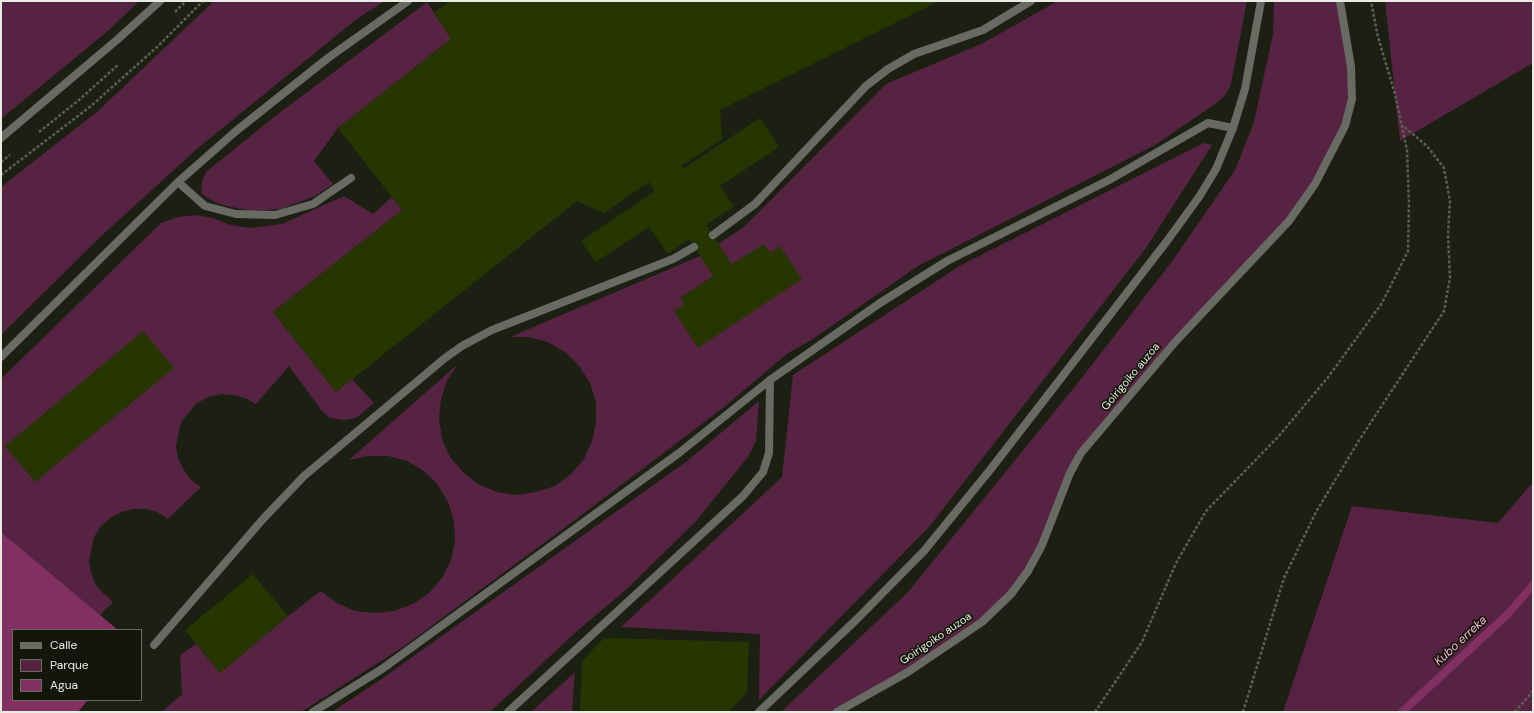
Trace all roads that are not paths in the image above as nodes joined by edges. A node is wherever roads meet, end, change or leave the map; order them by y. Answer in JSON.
{"nodes":[{"id":1,"x":160,"y":1,"type":"edge"},
{"id":2,"x":408,"y":1,"type":"edge"},
{"id":3,"x":1030,"y":1,"type":"edge"},
{"id":4,"x":1261,"y":1,"type":"edge"},
{"id":5,"x":1340,"y":1,"type":"edge"},
{"id":6,"x":1233,"y":128,"type":"junction"},
{"id":7,"x":1,"y":138,"type":"edge"},
{"id":8,"x":351,"y":178,"type":"dead end"},
{"id":9,"x":178,"y":182,"type":"junction"},
{"id":10,"x":713,"y":235,"type":"dead end"},
{"id":11,"x":694,"y":247,"type":"dead end"},
{"id":12,"x":1,"y":357,"type":"edge"},
{"id":13,"x":770,"y":380,"type":"junction"},
{"id":14,"x":154,"y":645,"type":"dead end"},
{"id":15,"x":313,"y":712,"type":"edge"},
{"id":16,"x":508,"y":712,"type":"edge"},
{"id":17,"x":759,"y":712,"type":"edge"},
{"id":18,"x":837,"y":712,"type":"edge"}],
"edges":[{"from":1,"to":7,"type":"street"},
{"from":2,"to":9,"type":"street"},
{"from":3,"to":10,"type":"street"},
{"from":4,"to":6,"type":"street"},
{"from":5,"to":18,"type":"street","name":"Goirigoiko auzoa"},
{"from":6,"to":13,"type":"street"},
{"from":6,"to":17,"type":"street"},
{"from":8,"to":9,"type":"street"},
{"from":9,"to":12,"type":"street"},
{"from":11,"to":14,"type":"street"},
{"from":13,"to":15,"type":"street"},
{"from":13,"to":16,"type":"street"}]}
